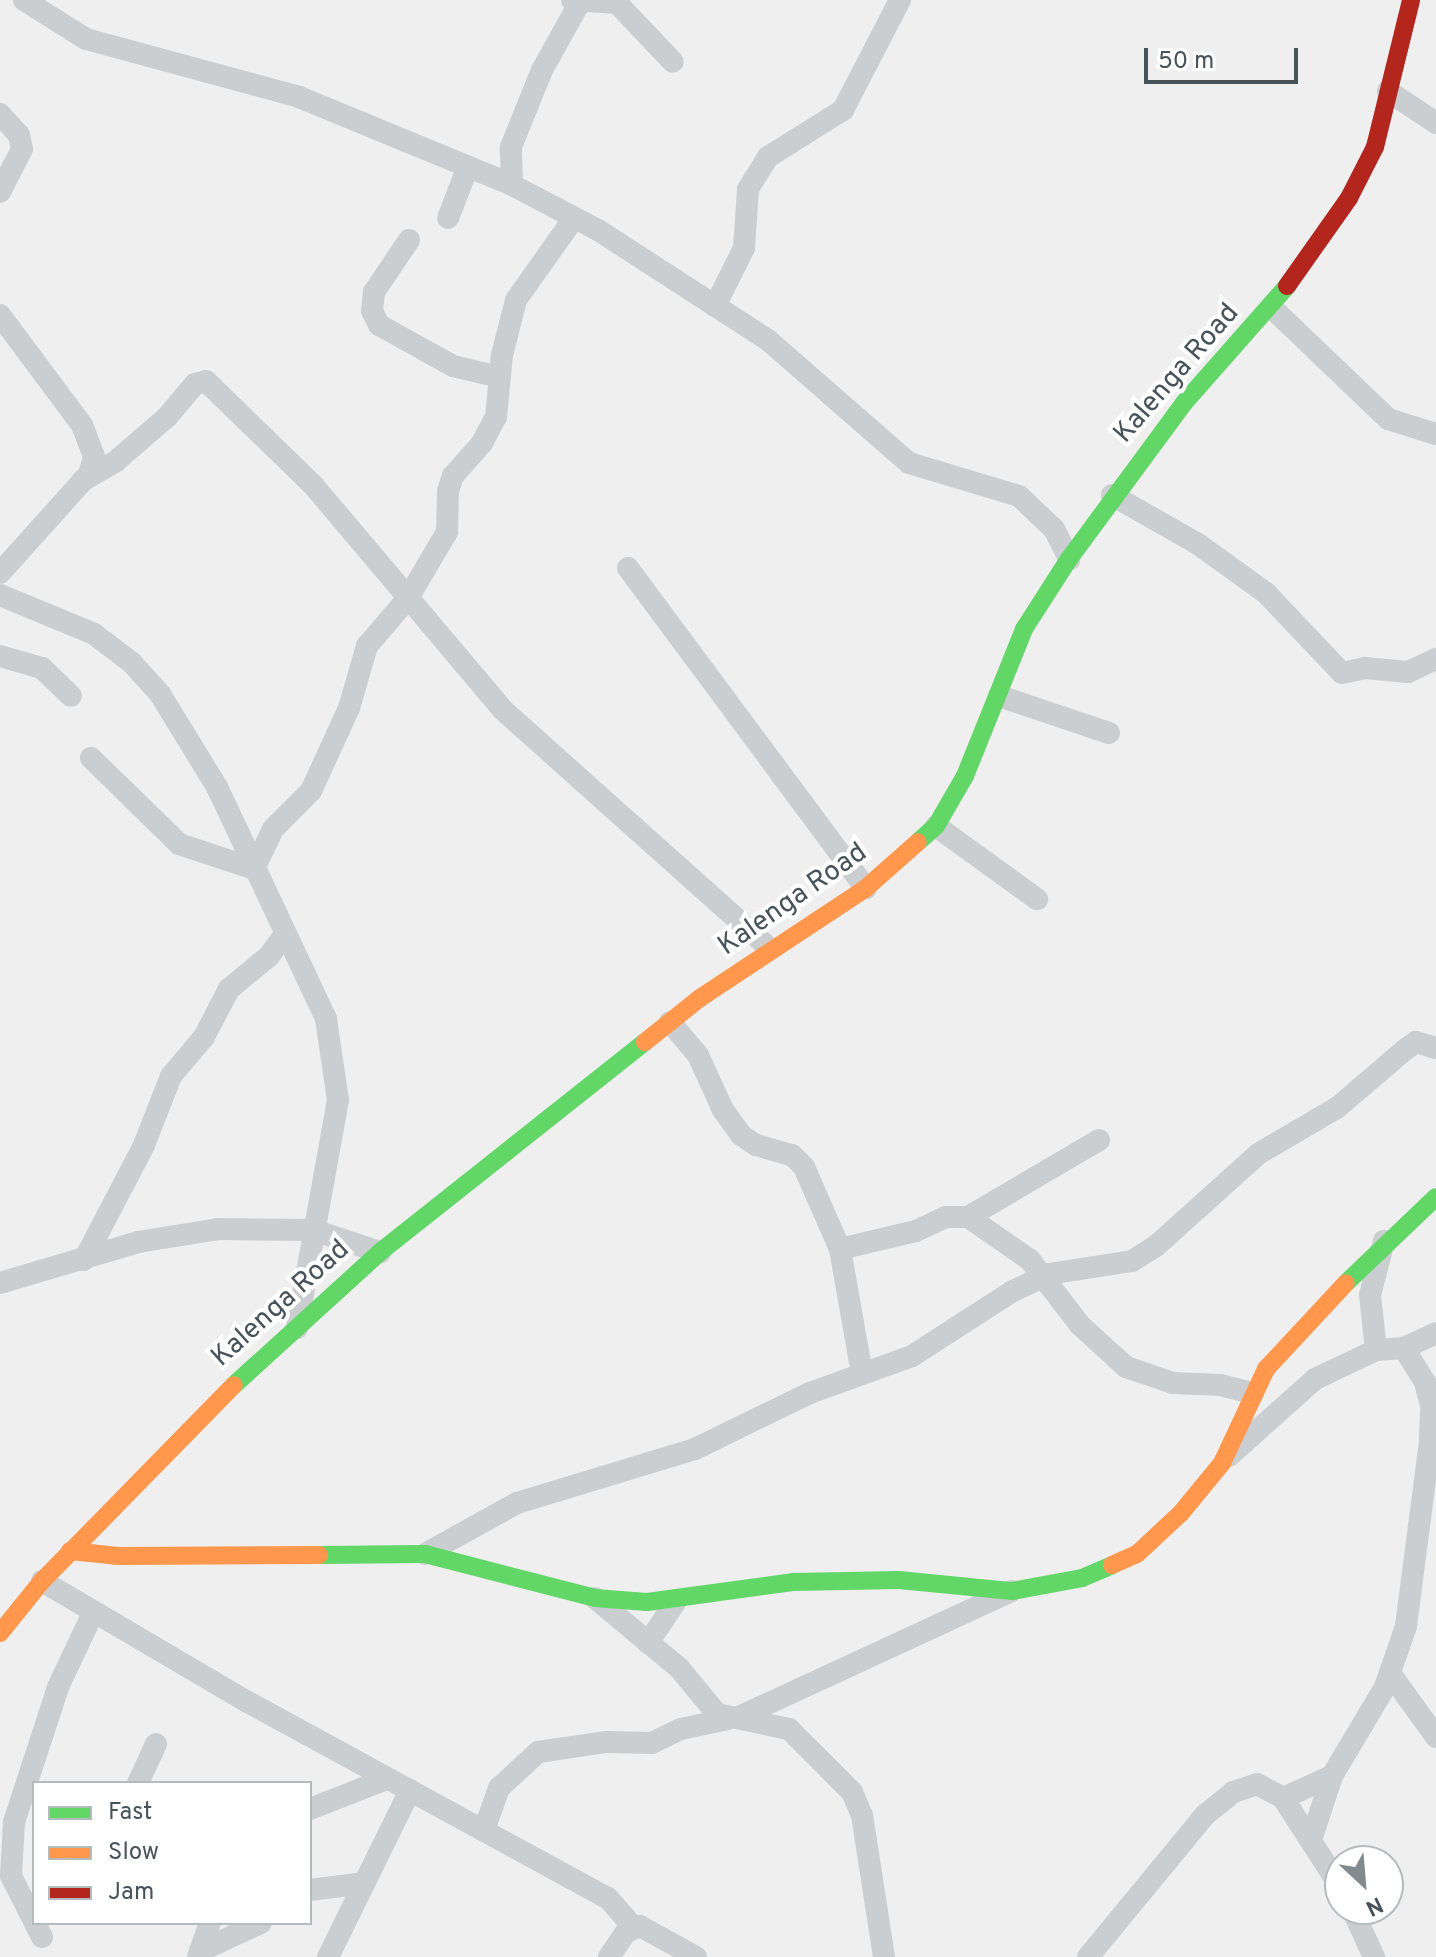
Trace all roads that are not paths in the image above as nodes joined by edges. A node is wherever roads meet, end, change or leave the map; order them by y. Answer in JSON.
{"nodes":[{"id":1,"x":24,"y":0,"type":"edge"},
{"id":2,"x":900,"y":0,"type":"edge"},
{"id":3,"x":1411,"y":0,"type":"edge"},
{"id":4,"x":576,"y":1,"type":"edge"},
{"id":5,"x":673,"y":62,"type":"dead end"},
{"id":6,"x":1388,"y":91,"type":"junction"},
{"id":7,"x":0,"y":114,"type":"edge"},
{"id":8,"x":1436,"y":123,"type":"edge"},
{"id":9,"x":467,"y":169,"type":"junction"},
{"id":10,"x":512,"y":185,"type":"junction"},
{"id":11,"x":0,"y":192,"type":"edge"},
{"id":12,"x":448,"y":218,"type":"dead end"},
{"id":13,"x":574,"y":218,"type":"junction"},
{"id":14,"x":409,"y":240,"type":"dead end"},
{"id":15,"x":715,"y":306,"type":"junction"},
{"id":16,"x":1272,"y":308,"type":"junction"},
{"id":17,"x":0,"y":315,"type":"edge"},
{"id":18,"x":499,"y":377,"type":"junction"},
{"id":19,"x":1436,"y":434,"type":"edge"},
{"id":20,"x":82,"y":481,"type":"junction"},
{"id":21,"x":1112,"y":495,"type":"junction"},
{"id":22,"x":1069,"y":559,"type":"junction"},
{"id":23,"x":628,"y":568,"type":"dead end"},
{"id":24,"x":0,"y":573,"type":"edge"},
{"id":25,"x":0,"y":595,"type":"edge"},
{"id":26,"x":408,"y":598,"type":"junction"},
{"id":27,"x":0,"y":656,"type":"edge"},
{"id":28,"x":1436,"y":659,"type":"edge"},
{"id":29,"x":71,"y":696,"type":"dead end"},
{"id":30,"x":999,"y":696,"type":"junction"},
{"id":31,"x":1109,"y":733,"type":"dead end"},
{"id":32,"x":91,"y":758,"type":"dead end"},
{"id":33,"x":936,"y":826,"type":"junction"},
{"id":34,"x":254,"y":869,"type":"junction"},
{"id":35,"x":866,"y":888,"type":"junction"},
{"id":36,"x":1037,"y":899,"type":"dead end"},
{"id":37,"x":285,"y":934,"type":"junction"},
{"id":38,"x":770,"y":949,"type":"junction"},
{"id":39,"x":670,"y":1022,"type":"junction"},
{"id":40,"x":1436,"y":1024,"type":"edge"},
{"id":41,"x":1426,"y":1045,"type":"edge"},
{"id":42,"x":1099,"y":1140,"type":"dead end"},
{"id":43,"x":1436,"y":1197,"type":"edge"},
{"id":44,"x":968,"y":1217,"type":"junction"},
{"id":45,"x":313,"y":1230,"type":"junction"},
{"id":46,"x":1384,"y":1241,"type":"junction"},
{"id":47,"x":840,"y":1249,"type":"junction"},
{"id":48,"x":380,"y":1252,"type":"junction"},
{"id":49,"x":84,"y":1260,"type":"junction"},
{"id":50,"x":1042,"y":1277,"type":"junction"},
{"id":51,"x":0,"y":1283,"type":"edge"},
{"id":52,"x":297,"y":1329,"type":"junction"},
{"id":53,"x":1436,"y":1333,"type":"edge"},
{"id":54,"x":1404,"y":1348,"type":"junction"},
{"id":55,"x":1376,"y":1350,"type":"junction"},
{"id":56,"x":1436,"y":1371,"type":"edge"},
{"id":57,"x":862,"y":1374,"type":"junction"},
{"id":58,"x":1253,"y":1393,"type":"junction"},
{"id":59,"x":1222,"y":1463,"type":"junction"},
{"id":60,"x":70,"y":1551,"type":"junction"},
{"id":61,"x":425,"y":1554,"type":"junction"},
{"id":62,"x":42,"y":1581,"type":"junction"},
{"id":63,"x":1012,"y":1591,"type":"junction"},
{"id":64,"x":595,"y":1598,"type":"junction"},
{"id":65,"x":676,"y":1601,"type":"junction"},
{"id":66,"x":93,"y":1613,"type":"junction"},
{"id":67,"x":0,"y":1633,"type":"edge"},
{"id":68,"x":648,"y":1643,"type":"junction"},
{"id":69,"x":1390,"y":1673,"type":"junction"},
{"id":70,"x":735,"y":1718,"type":"junction"},
{"id":71,"x":1436,"y":1737,"type":"edge"},
{"id":72,"x":156,"y":1744,"type":"dead end"},
{"id":73,"x":1332,"y":1776,"type":"junction"},
{"id":74,"x":386,"y":1779,"type":"junction"},
{"id":75,"x":139,"y":1781,"type":"edge"},
{"id":76,"x":410,"y":1790,"type":"junction"},
{"id":77,"x":1283,"y":1798,"type":"junction"},
{"id":78,"x":312,"y":1808,"type":"edge"},
{"id":79,"x":484,"y":1830,"type":"junction"},
{"id":80,"x":1312,"y":1837,"type":"junction"},
{"id":81,"x":1324,"y":1858,"type":"edge"},
{"id":82,"x":365,"y":1883,"type":"junction"},
{"id":83,"x":312,"y":1890,"type":"edge"},
{"id":84,"x":32,"y":1919,"type":"edge"},
{"id":85,"x":209,"y":1925,"type":"edge"},
{"id":86,"x":257,"y":1925,"type":"edge"},
{"id":87,"x":1359,"y":1925,"type":"edge"},
{"id":88,"x":633,"y":1927,"type":"junction"},
{"id":89,"x":199,"y":1954,"type":"edge"},
{"id":90,"x":328,"y":1957,"type":"edge"},
{"id":91,"x":609,"y":1957,"type":"edge"},
{"id":92,"x":696,"y":1957,"type":"edge"},
{"id":93,"x":884,"y":1957,"type":"edge"},
{"id":94,"x":1088,"y":1957,"type":"edge"},
{"id":95,"x":1374,"y":1957,"type":"edge"}],
"edges":[{"from":1,"to":9,"type":"street"},
{"from":2,"to":15,"type":"street"},
{"from":3,"to":6,"type":"main road","name":"Kalenga Road"},
{"from":4,"to":5,"type":"street"},
{"from":4,"to":10,"type":"street"},
{"from":6,"to":8,"type":"street"},
{"from":6,"to":16,"type":"main road","name":"Kalenga Road"},
{"from":7,"to":11,"type":"street"},
{"from":9,"to":10,"type":"street"},
{"from":9,"to":12,"type":"street"},
{"from":10,"to":13,"type":"street"},
{"from":13,"to":15,"type":"street"},
{"from":13,"to":18,"type":"street"},
{"from":14,"to":18,"type":"street"},
{"from":15,"to":22,"type":"street"},
{"from":16,"to":19,"type":"street"},
{"from":16,"to":21,"type":"main road","name":"Kalenga Road"},
{"from":17,"to":20,"type":"street"},
{"from":18,"to":26,"type":"street"},
{"from":20,"to":24,"type":"street"},
{"from":20,"to":26,"type":"street"},
{"from":21,"to":22,"type":"main road","name":"Kalenga Road"},
{"from":21,"to":28,"type":"street"},
{"from":22,"to":30,"type":"main road","name":"Kalenga Road"},
{"from":23,"to":35,"type":"street"},
{"from":25,"to":34,"type":"street"},
{"from":26,"to":34,"type":"street"},
{"from":26,"to":38,"type":"street"},
{"from":27,"to":29,"type":"street"},
{"from":30,"to":31,"type":"street"},
{"from":30,"to":33,"type":"main road","name":"Kalenga Road"},
{"from":32,"to":34,"type":"street"},
{"from":33,"to":35,"type":"main road","name":"Kalenga Road"},
{"from":33,"to":36,"type":"street"},
{"from":34,"to":37,"type":"street"},
{"from":35,"to":38,"type":"main road","name":"Kalenga Road"},
{"from":37,"to":45,"type":"street"},
{"from":37,"to":49,"type":"street"},
{"from":38,"to":39,"type":"main road","name":"Kalenga Road"},
{"from":39,"to":47,"type":"street"},
{"from":39,"to":48,"type":"main road","name":"Kalenga Road"},
{"from":40,"to":41,"type":"street"},
{"from":41,"to":50,"type":"street"},
{"from":42,"to":44,"type":"street"},
{"from":43,"to":46,"type":"main road"},
{"from":44,"to":47,"type":"street"},
{"from":44,"to":50,"type":"street"},
{"from":45,"to":48,"type":"street"},
{"from":45,"to":49,"type":"street"},
{"from":45,"to":52,"type":"street"},
{"from":46,"to":55,"type":"street"},
{"from":46,"to":58,"type":"main road"},
{"from":47,"to":57,"type":"street"},
{"from":48,"to":52,"type":"main road","name":"Kalenga Road"},
{"from":49,"to":51,"type":"street"},
{"from":50,"to":57,"type":"street"},
{"from":50,"to":58,"type":"street"},
{"from":52,"to":60,"type":"main road","name":"Kalenga Road"},
{"from":53,"to":54,"type":"street"},
{"from":54,"to":55,"type":"street"},
{"from":54,"to":56,"type":"street"},
{"from":54,"to":69,"type":"street"},
{"from":55,"to":59,"type":"street"},
{"from":57,"to":61,"type":"street"},
{"from":58,"to":59,"type":"main road"},
{"from":59,"to":63,"type":"main road"},
{"from":60,"to":61,"type":"main road"},
{"from":60,"to":62,"type":"main road","name":"Kalenga Road"},
{"from":61,"to":64,"type":"main road"},
{"from":62,"to":66,"type":"street"},
{"from":62,"to":67,"type":"main road","name":"Kalenga Road"},
{"from":63,"to":65,"type":"main road"},
{"from":63,"to":70,"type":"street"},
{"from":64,"to":65,"type":"main road"},
{"from":64,"to":68,"type":"street"},
{"from":65,"to":68,"type":"street"},
{"from":66,"to":74,"type":"street"},
{"from":66,"to":84,"type":"street"},
{"from":68,"to":70,"type":"street"},
{"from":69,"to":71,"type":"street"},
{"from":69,"to":73,"type":"street"},
{"from":70,"to":79,"type":"street"},
{"from":70,"to":93,"type":"street"},
{"from":72,"to":75,"type":"street"},
{"from":73,"to":77,"type":"street"},
{"from":73,"to":80,"type":"street"},
{"from":74,"to":76,"type":"street"},
{"from":74,"to":78,"type":"street"},
{"from":76,"to":79,"type":"street"},
{"from":76,"to":82,"type":"street"},
{"from":77,"to":80,"type":"street"},
{"from":77,"to":94,"type":"street"},
{"from":79,"to":88,"type":"street"},
{"from":80,"to":81,"type":"street"},
{"from":82,"to":83,"type":"street"},
{"from":82,"to":90,"type":"street"},
{"from":85,"to":89,"type":"street"},
{"from":86,"to":89,"type":"street"},
{"from":87,"to":95,"type":"street"},
{"from":88,"to":91,"type":"street"},
{"from":88,"to":92,"type":"street"}]}
